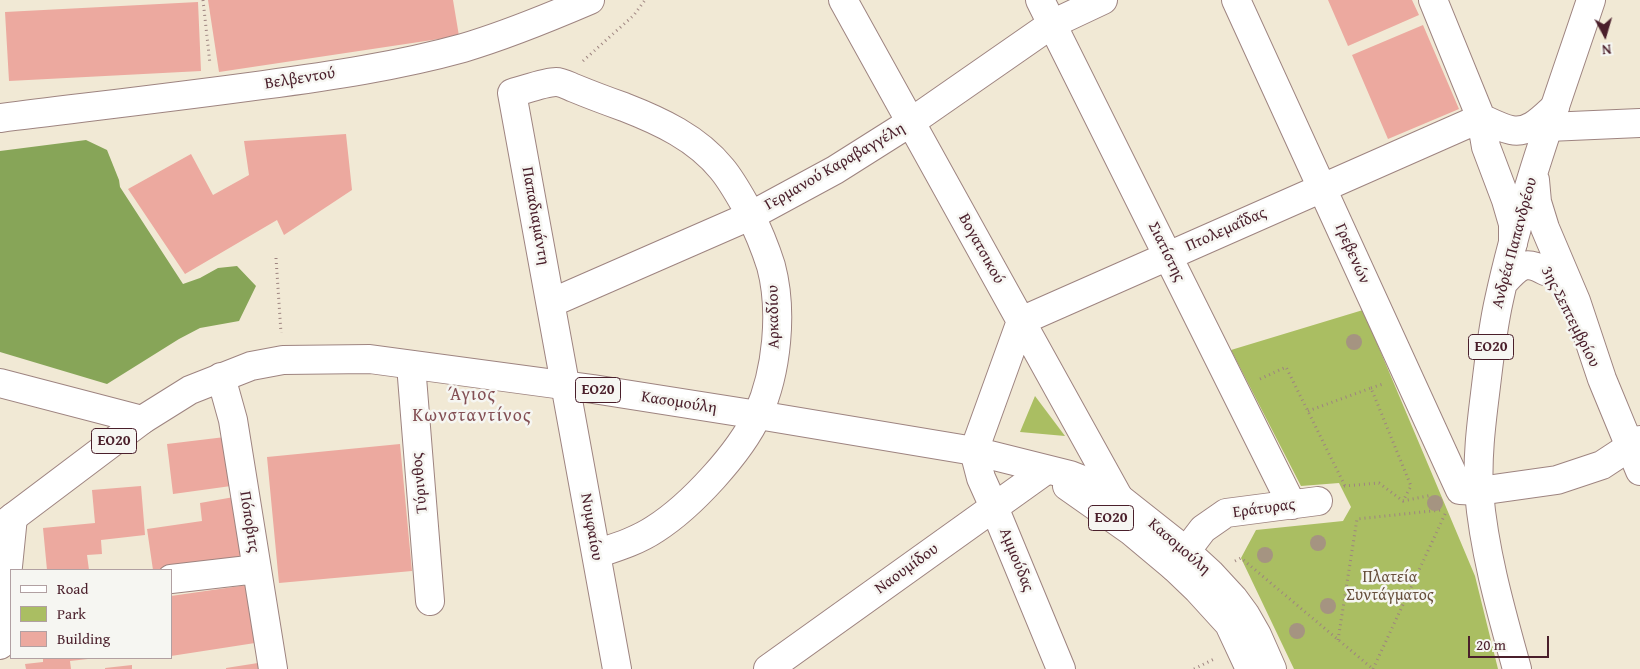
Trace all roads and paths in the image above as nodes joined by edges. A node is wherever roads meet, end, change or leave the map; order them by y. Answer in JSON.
{"nodes":[{"id":1,"x":202,"y":0,"type":"edge"},
{"id":2,"x":590,"y":0,"type":"edge"},
{"id":3,"x":645,"y":0,"type":"edge"},
{"id":4,"x":843,"y":0,"type":"edge"},
{"id":5,"x":1040,"y":0,"type":"edge"},
{"id":6,"x":1103,"y":0,"type":"edge"},
{"id":7,"x":1236,"y":0,"type":"edge"},
{"id":8,"x":1433,"y":0,"type":"edge"},
{"id":9,"x":1591,"y":0,"type":"edge"},
{"id":10,"x":1052,"y":24,"type":"junction"},
{"id":11,"x":557,"y":82,"type":"junction"},
{"id":12,"x":213,"y":92,"type":"junction"},
{"id":13,"x":1552,"y":117,"type":"junction"},
{"id":14,"x":0,"y":118,"type":"edge"},
{"id":15,"x":1481,"y":118,"type":"junction"},
{"id":16,"x":911,"y":122,"type":"junction"},
{"id":17,"x":1640,"y":123,"type":"edge"},
{"id":18,"x":1534,"y":171,"type":"junction"},
{"id":19,"x":1322,"y":188,"type":"junction"},
{"id":20,"x":1524,"y":207,"type":"junction"},
{"id":21,"x":750,"y":216,"type":"junction"},
{"id":22,"x":1513,"y":243,"type":"junction"},
{"id":23,"x":1168,"y":256,"type":"junction"},
{"id":24,"x":276,"y":258,"type":"dead end"},
{"id":25,"x":1545,"y":271,"type":"junction"},
{"id":26,"x":1503,"y":283,"type":"junction"},
{"id":27,"x":551,"y":303,"type":"junction"},
{"id":28,"x":1021,"y":321,"type":"junction"},
{"id":29,"x":283,"y":360,"type":"junction"},
{"id":30,"x":411,"y":365,"type":"junction"},
{"id":31,"x":221,"y":377,"type":"junction"},
{"id":32,"x":1260,"y":379,"type":"dead end"},
{"id":33,"x":1602,"y":379,"type":"junction"},
{"id":34,"x":0,"y":384,"type":"edge"},
{"id":35,"x":566,"y":386,"type":"junction"},
{"id":36,"x":1308,"y":411,"type":"junction"},
{"id":37,"x":758,"y":415,"type":"junction"},
{"id":38,"x":142,"y":420,"type":"junction"},
{"id":39,"x":974,"y":450,"type":"junction"},
{"id":40,"x":1637,"y":453,"type":"edge"},
{"id":41,"x":1046,"y":470,"type":"junction"},
{"id":42,"x":1479,"y":491,"type":"junction"},
{"id":43,"x":1441,"y":494,"type":"dead end"},
{"id":44,"x":1119,"y":498,"type":"junction"},
{"id":45,"x":1403,"y":500,"type":"junction"},
{"id":46,"x":1305,"y":503,"type":"joint"},
{"id":47,"x":994,"y":507,"type":"junction"},
{"id":48,"x":6,"y":522,"type":"edge"},
{"id":49,"x":596,"y":554,"type":"junction"},
{"id":50,"x":1241,"y":558,"type":"dead end"},
{"id":51,"x":1180,"y":559,"type":"junction"},
{"id":52,"x":257,"y":569,"type":"junction"},
{"id":53,"x":172,"y":579,"type":"edge"},
{"id":54,"x":6,"y":585,"type":"edge"},
{"id":55,"x":430,"y":601,"type":"dead end"},
{"id":56,"x":1338,"y":640,"type":"junction"},
{"id":57,"x":0,"y":645,"type":"edge"},
{"id":58,"x":273,"y":669,"type":"edge"},
{"id":59,"x":617,"y":669,"type":"edge"},
{"id":60,"x":768,"y":669,"type":"edge"},
{"id":61,"x":1061,"y":669,"type":"edge"},
{"id":62,"x":1250,"y":669,"type":"edge"},
{"id":63,"x":1272,"y":669,"type":"edge"},
{"id":64,"x":1373,"y":669,"type":"edge"},
{"id":65,"x":1517,"y":669,"type":"edge"}],
"edges":[{"from":1,"to":12,"type":"path"},
{"from":2,"to":12,"type":"street","name":"Βελβεντού"},
{"from":3,"to":11,"type":"path"},
{"from":4,"to":16,"type":"street","name":"Βογατσικού"},
{"from":5,"to":10,"type":"street","name":"Σιατίστης"},
{"from":6,"to":10,"type":"street","name":"Γερμανού Καραβαγγέλη"},
{"from":7,"to":19,"type":"street","name":"Γρεβενών"},
{"from":8,"to":15,"type":"street","name":"3ης Σεπτεμβρίου"},
{"from":9,"to":13,"type":"street","name":"Ανδρέα Παπανδρέου","number":"ΕΟ20"},
{"from":10,"to":16,"type":"street","name":"Γερμανού Καραβαγγέλη"},
{"from":10,"to":23,"type":"street","name":"Σιατίστης"},
{"from":11,"to":21,"type":"street","name":"Αρκαδίου"},
{"from":11,"to":27,"type":"street","name":"Παπαδιαμάντη"},
{"from":12,"to":14,"type":"street","name":"Βελβεντού"},
{"from":13,"to":15,"type":"street"},
{"from":13,"to":17,"type":"street"},
{"from":13,"to":18,"type":"street","name":"Ανδρέα Παπανδρέου","number":"ΕΟ20"},
{"from":15,"to":19,"type":"street","name":"Πτολεμαΐδας"},
{"from":15,"to":20,"type":"street","name":"3ης Σεπτεμβρίου"},
{"from":15,"to":22,"type":"street","name":"3ης Σεπτεμβρίου"},
{"from":16,"to":21,"type":"street","name":"Γερμανού Καραβαγγέλη"},
{"from":16,"to":28,"type":"street","name":"Βογατσικού"},
{"from":18,"to":20,"type":"street","name":"Ανδρέα Παπανδρέου","number":"ΕΟ20"},
{"from":18,"to":33,"type":"street","name":"3ης Σεπτεμβρίου","number":"ΕΟ20"},
{"from":19,"to":23,"type":"street","name":"Πτολεμαΐδας"},
{"from":19,"to":42,"type":"street","name":"Γρεβενών"},
{"from":20,"to":22,"type":"street","name":"Ανδρέα Παπανδρέου","number":"ΕΟ20"},
{"from":20,"to":25,"type":"street","name":"3ης Σεπτεμβρίου","number":"ΕΟ20"},
{"from":21,"to":27,"type":"street","name":"Γερμανού Καραβαγγέλη"},
{"from":21,"to":37,"type":"street","name":"Αρκαδίου"},
{"from":22,"to":26,"type":"street","name":"Ανδρέα Παπανδρέου","number":"ΕΟ20"},
{"from":23,"to":28,"type":"street","name":"Πτολεμαΐδας"},
{"from":23,"to":46,"type":"street","name":"Σιατίστης"},
{"from":24,"to":29,"type":"path"},
{"from":25,"to":26,"type":"street"},
{"from":25,"to":33,"type":"street","name":"3ης Σεπτεμβρίου","number":"ΕΟ20"},
{"from":26,"to":42,"type":"street","name":"Ανδρέα Παπανδρέου","number":"ΕΟ20"},
{"from":27,"to":35,"type":"street","name":"Παπαδιαμάντη"},
{"from":28,"to":39,"type":"street"},
{"from":28,"to":44,"type":"street","name":"Βογατσικού"},
{"from":29,"to":30,"type":"street","name":"Κασομούλη","number":"ΕΟ20"},
{"from":29,"to":31,"type":"street","name":"Κασομούλη","number":"ΕΟ20"},
{"from":30,"to":35,"type":"street","name":"Κασομούλη","number":"ΕΟ20"},
{"from":30,"to":55,"type":"street","name":"Τύρινθος"},
{"from":31,"to":38,"type":"street","number":"ΕΟ20"},
{"from":31,"to":52,"type":"street","name":"Πόποβιτς"},
{"from":32,"to":36,"type":"path"},
{"from":33,"to":40,"type":"street","name":"3ης Σεπτεμβρίου","number":"ΕΟ20"},
{"from":34,"to":38,"type":"street"},
{"from":35,"to":37,"type":"street","name":"Κασομούλη","number":"ΕΟ20"},
{"from":35,"to":49,"type":"street","name":"Νυμφαίου"},
{"from":36,"to":45,"type":"path"},
{"from":36,"to":45,"type":"path"},
{"from":37,"to":39,"type":"street","name":"Κασομούλη","number":"ΕΟ20"},
{"from":37,"to":49,"type":"street","name":"Αρκαδίου"},
{"from":38,"to":48,"type":"street","number":"ΕΟ20"},
{"from":39,"to":41,"type":"street","name":"Κασομούλη","number":"ΕΟ20"},
{"from":39,"to":47,"type":"street","name":"Αμμούδας"},
{"from":40,"to":42,"type":"street"},
{"from":41,"to":44,"type":"street","name":"Κασομούλη","number":"ΕΟ20"},
{"from":41,"to":47,"type":"street","name":"Ναουμίδου"},
{"from":41,"to":51,"type":"street","name":"Κασομούλη","number":"ΕΟ20"},
{"from":42,"to":65,"type":"street","name":"Ανδρέα Παπανδρέου","number":"ΕΟ20"},
{"from":43,"to":45,"type":"path"},
{"from":44,"to":51,"type":"street","name":"Κασομούλη","number":"ΕΟ20"},
{"from":46,"to":51,"type":"street","name":"Εράτυρας"},
{"from":47,"to":60,"type":"street","name":"Ναουμίδου"},
{"from":47,"to":61,"type":"street","name":"Αμμούδας"},
{"from":48,"to":54,"type":"street"},
{"from":49,"to":59,"type":"street","name":"Νυμφαίου"},
{"from":50,"to":56,"type":"path"},
{"from":51,"to":62,"type":"street","name":"Κασομούλη","number":"ΕΟ20"},
{"from":51,"to":63,"type":"street","name":"Κασομούλη","number":"ΕΟ20"},
{"from":52,"to":53,"type":"street"},
{"from":52,"to":58,"type":"street","name":"Πόποβιτς"},
{"from":54,"to":57,"type":"street"},
{"from":56,"to":64,"type":"path"},
{"from":56,"to":64,"type":"path"}]}
